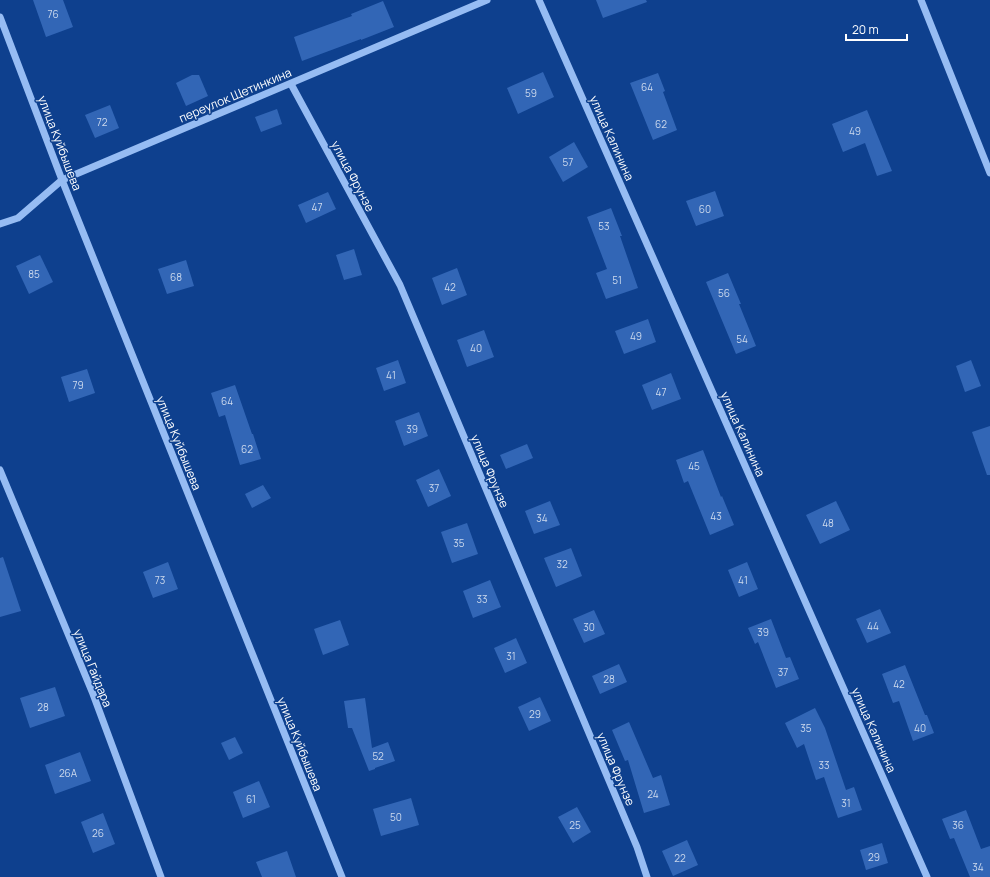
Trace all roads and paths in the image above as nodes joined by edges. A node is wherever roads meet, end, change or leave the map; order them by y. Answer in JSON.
{"nodes":[{"id":1,"x":487,"y":0,"type":"edge"},
{"id":2,"x":539,"y":0,"type":"edge"},
{"id":3,"x":921,"y":0,"type":"edge"},
{"id":4,"x":0,"y":17,"type":"edge"},
{"id":5,"x":291,"y":84,"type":"junction"},
{"id":6,"x":990,"y":173,"type":"edge"},
{"id":7,"x":62,"y":180,"type":"junction"},
{"id":8,"x":0,"y":224,"type":"edge"},
{"id":9,"x":0,"y":470,"type":"edge"},
{"id":10,"x":161,"y":877,"type":"edge"},
{"id":11,"x":342,"y":877,"type":"edge"},
{"id":12,"x":647,"y":877,"type":"edge"},
{"id":13,"x":927,"y":877,"type":"edge"}],
"edges":[{"from":1,"to":5,"type":"street","name":"переулок Щетинкина"},
{"from":2,"to":13,"type":"street","name":"улица Калинина"},
{"from":3,"to":6,"type":"street"},
{"from":4,"to":7,"type":"street","name":"улица Куйбышева"},
{"from":5,"to":7,"type":"street","name":"переулок Щетинкина"},
{"from":5,"to":12,"type":"street","name":"улица Фрунзе"},
{"from":7,"to":8,"type":"street","name":"переулок Щетинкина"},
{"from":7,"to":11,"type":"street","name":"улица Куйбышева"},
{"from":9,"to":10,"type":"street","name":"улица Гайдара"}]}
